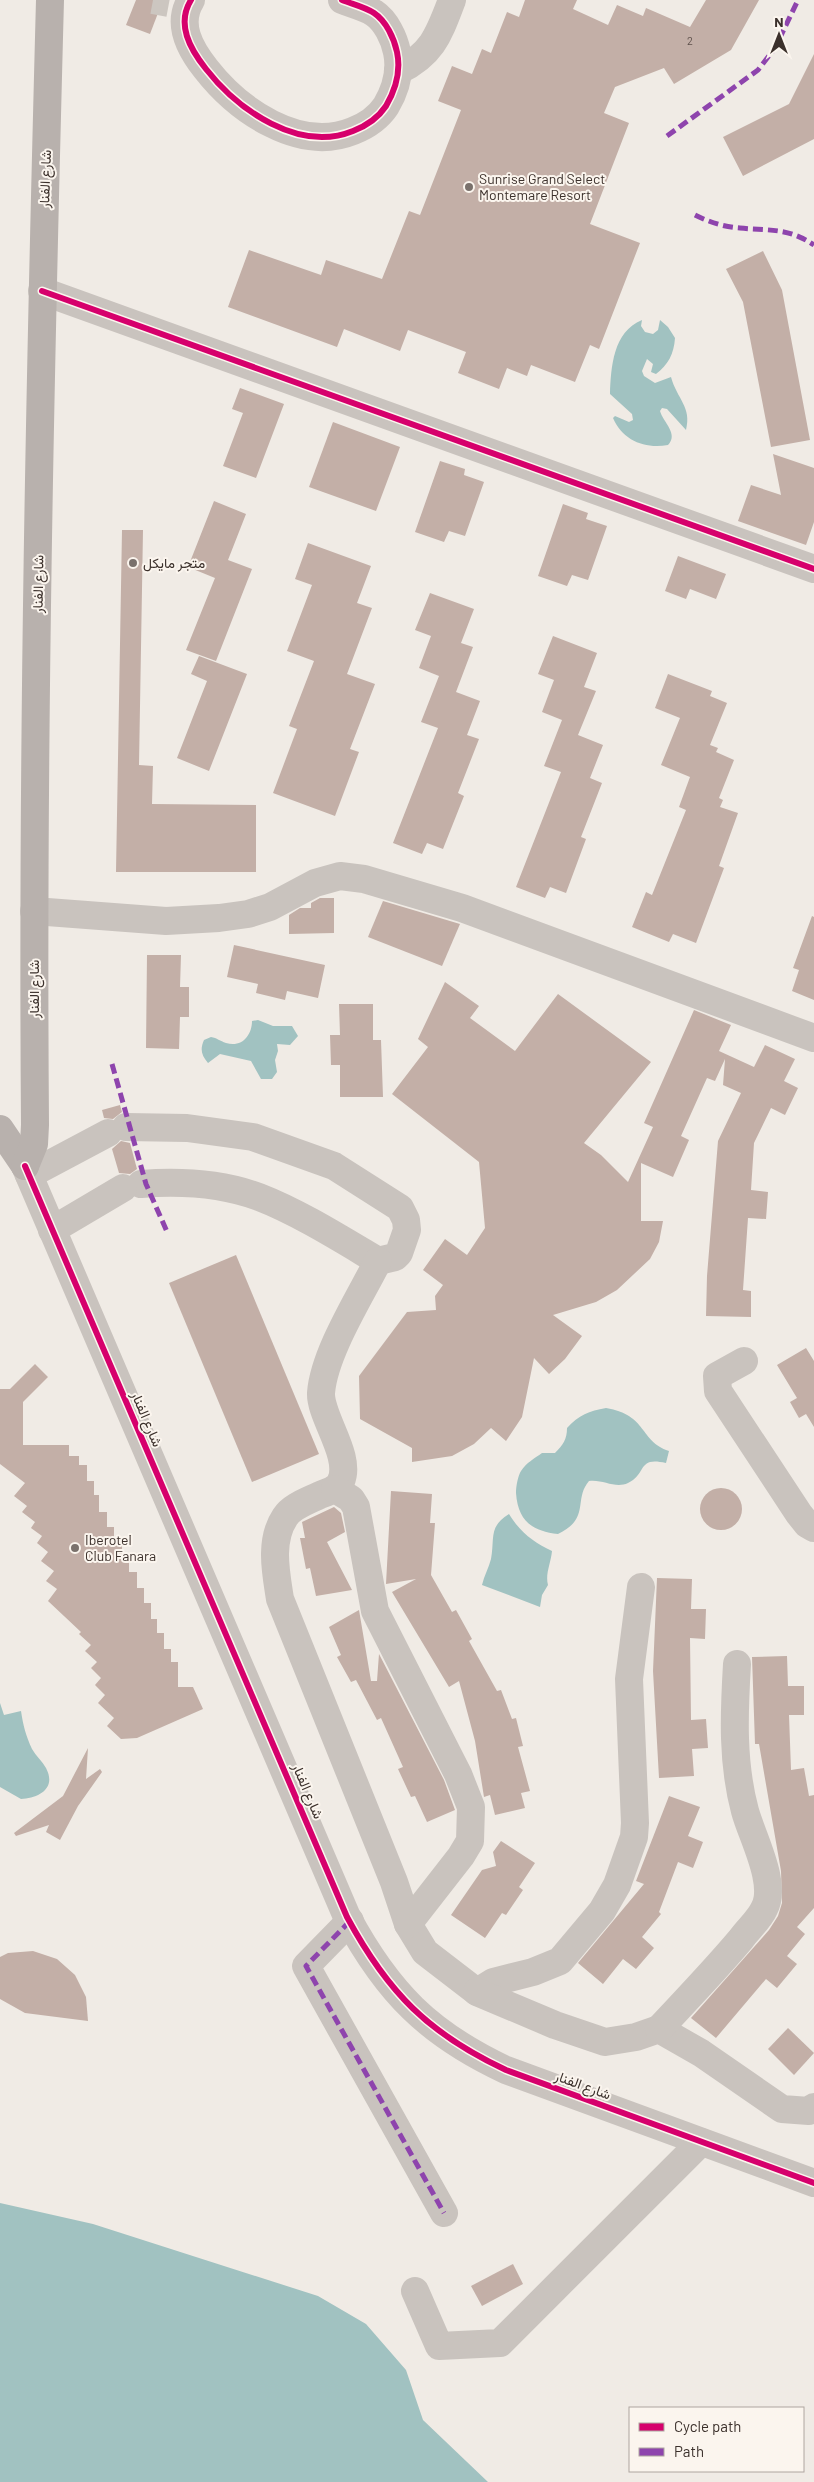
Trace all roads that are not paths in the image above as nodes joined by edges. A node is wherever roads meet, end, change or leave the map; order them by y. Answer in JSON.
{"nodes":[{"id":1,"x":50,"y":0,"type":"edge"},
{"id":2,"x":342,"y":0,"type":"edge"},
{"id":3,"x":452,"y":0,"type":"edge"},
{"id":4,"x":182,"y":3,"type":"edge"},
{"id":5,"x":398,"y":71,"type":"junction"},
{"id":6,"x":42,"y":290,"type":"junction"},
{"id":7,"x":814,"y":569,"type":"edge"},
{"id":8,"x":34,"y":912,"type":"junction"},
{"id":9,"x":814,"y":1038,"type":"edge"},
{"id":10,"x":0,"y":1128,"type":"edge"},
{"id":11,"x":27,"y":1171,"type":"junction"},
{"id":12,"x":52,"y":1230,"type":"junction"},
{"id":13,"x":378,"y":1261,"type":"junction"},
{"id":14,"x":744,"y":1361,"type":"dead end"},
{"id":15,"x":335,"y":1489,"type":"junction"},
{"id":16,"x":814,"y":1528,"type":"edge"},
{"id":17,"x":641,"y":1587,"type":"dead end"},
{"id":18,"x":737,"y":1664,"type":"dead end"},
{"id":19,"x":350,"y":1921,"type":"junction"},
{"id":20,"x":408,"y":1924,"type":"junction"},
{"id":21,"x":477,"y":1992,"type":"junction"},
{"id":22,"x":660,"y":2029,"type":"junction"},
{"id":23,"x":814,"y":2107,"type":"edge"},
{"id":24,"x":701,"y":2142,"type":"junction"},
{"id":25,"x":814,"y":2183,"type":"edge"},
{"id":26,"x":444,"y":2213,"type":"dead end"},
{"id":27,"x":415,"y":2291,"type":"dead end"}],
"edges":[{"from":1,"to":6,"type":"main road","name":"شارع الفنار"},
{"from":2,"to":5,"type":"street"},
{"from":3,"to":5,"type":"street"},
{"from":4,"to":5,"type":"street"},
{"from":6,"to":7,"type":"street"},
{"from":6,"to":8,"type":"main road","name":"شارع الفنار"},
{"from":8,"to":9,"type":"street"},
{"from":8,"to":11,"type":"main road","name":"شارع الفنار"},
{"from":10,"to":11,"type":"main road","name":"شارع الفنار"},
{"from":11,"to":12,"type":"street","name":"شارع الفنار"},
{"from":11,"to":13,"type":"street"},
{"from":12,"to":13,"type":"street"},
{"from":12,"to":19,"type":"street","name":"شارع الفنار"},
{"from":13,"to":15,"type":"street"},
{"from":14,"to":16,"type":"street"},
{"from":15,"to":20,"type":"street"},
{"from":15,"to":20,"type":"street"},
{"from":17,"to":21,"type":"street"},
{"from":18,"to":22,"type":"street"},
{"from":19,"to":24,"type":"street","name":"شارع الفنار"},
{"from":19,"to":26,"type":"street"},
{"from":20,"to":21,"type":"street"},
{"from":21,"to":22,"type":"street"},
{"from":22,"to":23,"type":"street"},
{"from":24,"to":25,"type":"street","name":"شارع الفنار"},
{"from":24,"to":27,"type":"street"}]}
